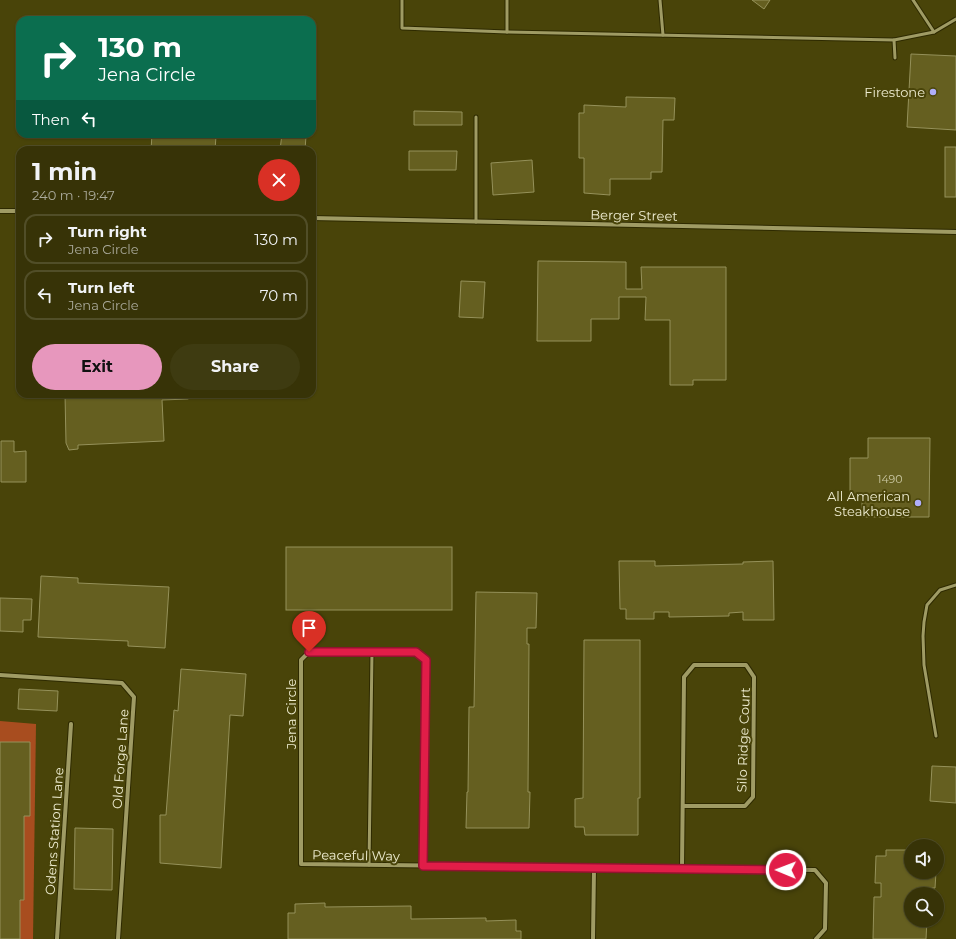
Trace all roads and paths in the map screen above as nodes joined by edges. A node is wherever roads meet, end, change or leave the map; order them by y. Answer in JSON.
{"nodes":[{"id":1,"x":402,"y":0,"type":"edge"},
{"id":2,"x":507,"y":0,"type":"edge"},
{"id":3,"x":660,"y":0,"type":"edge"},
{"id":4,"x":913,"y":0,"type":"edge"},
{"id":5,"x":956,"y":19,"type":"edge"},
{"id":6,"x":507,"y":32,"type":"junction"},
{"id":7,"x":934,"y":32,"type":"junction"},
{"id":8,"x":663,"y":35,"type":"junction"},
{"id":9,"x":894,"y":40,"type":"junction"},
{"id":10,"x":895,"y":58,"type":"dead end"},
{"id":11,"x":476,"y":117,"type":"dead end"},
{"id":12,"x":0,"y":211,"type":"edge"},
{"id":13,"x":16,"y":211,"type":"edge"},
{"id":14,"x":316,"y":218,"type":"edge"},
{"id":15,"x":476,"y":222,"type":"junction"},
{"id":16,"x":956,"y":232,"type":"edge"},
{"id":17,"x":956,"y":585,"type":"edge"},
{"id":18,"x":372,"y":652,"type":"junction"},
{"id":19,"x":0,"y":675,"type":"edge"},
{"id":20,"x":71,"y":724,"type":"dead end"},
{"id":21,"x":936,"y":736,"type":"dead end"},
{"id":22,"x":683,"y":806,"type":"junction"},
{"id":23,"x":301,"y":864,"type":"joint"},
{"id":24,"x":370,"y":865,"type":"junction"},
{"id":25,"x":423,"y":866,"type":"junction"},
{"id":26,"x":594,"y":868,"type":"junction"},
{"id":27,"x":682,"y":869,"type":"junction"},
{"id":28,"x":57,"y":939,"type":"edge"},
{"id":29,"x":118,"y":939,"type":"edge"},
{"id":30,"x":593,"y":939,"type":"edge"},
{"id":31,"x":816,"y":939,"type":"edge"}],
"edges":[{"from":1,"to":6,"type":"lane"},
{"from":2,"to":6,"type":"lane"},
{"from":3,"to":8,"type":"lane"},
{"from":4,"to":7,"type":"lane"},
{"from":5,"to":7,"type":"lane"},
{"from":6,"to":8,"type":"lane"},
{"from":7,"to":9,"type":"lane"},
{"from":8,"to":9,"type":"lane"},
{"from":9,"to":10,"type":"lane"},
{"from":11,"to":15,"type":"lane"},
{"from":12,"to":13,"type":"street"},
{"from":14,"to":15,"type":"street","name":"Berger Street"},
{"from":15,"to":16,"type":"street","name":"Berger Street"},
{"from":17,"to":21,"type":"lane"},
{"from":18,"to":23,"type":"street","name":"Jena Circle"},
{"from":18,"to":24,"type":"lane"},
{"from":18,"to":25,"type":"street","name":"Jena Circle"},
{"from":19,"to":29,"type":"street","name":"Old Forge Lane"},
{"from":20,"to":28,"type":"street","name":"Odens Station Lane"},
{"from":22,"to":22,"type":"street","name":"Silo Ridge Court"},
{"from":22,"to":27,"type":"street","name":"Silo Ridge Court"},
{"from":23,"to":24,"type":"street","name":"Peaceful Way"},
{"from":24,"to":25,"type":"street","name":"Peaceful Way"},
{"from":25,"to":26,"type":"street","name":"Peaceful Way"},
{"from":26,"to":27,"type":"street","name":"Peaceful Way"},
{"from":26,"to":30,"type":"street"},
{"from":27,"to":31,"type":"street","name":"Peaceful Way"}]}
